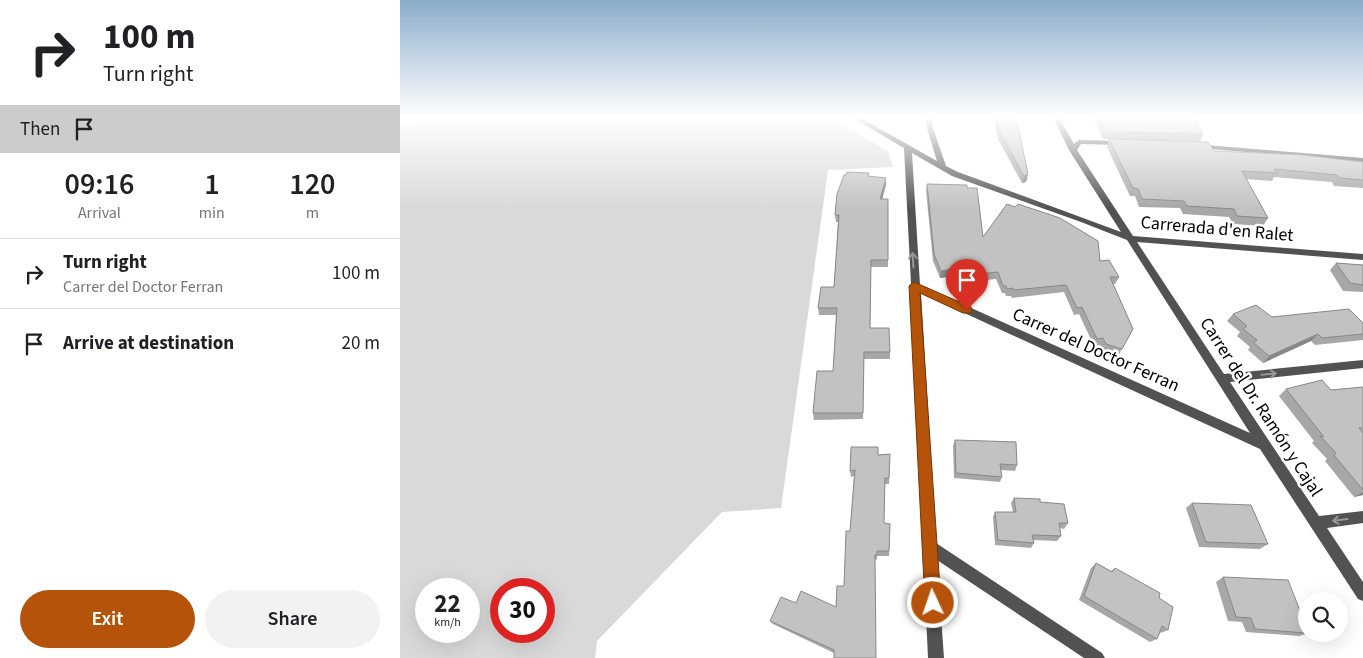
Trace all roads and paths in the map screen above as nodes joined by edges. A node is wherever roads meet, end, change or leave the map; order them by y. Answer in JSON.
{"nodes":[{"id":1,"x":908,"y":148,"type":"joint"},
{"id":2,"x":937,"y":148,"type":"edge"},
{"id":3,"x":1232,"y":148,"type":"edge"},
{"id":4,"x":1073,"y":150,"type":"edge"},
{"id":5,"x":1363,"y":160,"type":"edge"},
{"id":6,"x":943,"y":167,"type":"junction"},
{"id":7,"x":1132,"y":239,"type":"junction"},
{"id":8,"x":1363,"y":257,"type":"edge"},
{"id":9,"x":914,"y":286,"type":"junction"},
{"id":10,"x":1363,"y":364,"type":"edge"},
{"id":11,"x":1220,"y":379,"type":"junction"},
{"id":12,"x":1264,"y":445,"type":"junction"},
{"id":13,"x":1363,"y":517,"type":"edge"},
{"id":14,"x":1316,"y":523,"type":"junction"},
{"id":15,"x":930,"y":547,"type":"junction"},
{"id":16,"x":1363,"y":594,"type":"edge"},
{"id":17,"x":936,"y":658,"type":"edge"},
{"id":18,"x":1097,"y":658,"type":"edge"}],
"edges":[{"from":1,"to":6,"type":"street","name":"Carrerada d'en Ralet"},
{"from":9,"to":1,"type":"street","one_way":true},
{"from":2,"to":6,"type":"street"},
{"from":3,"to":5,"type":"street"},
{"from":4,"to":7,"type":"street","name":"Carrer del Dr. Ramón y Cajal"},
{"from":6,"to":7,"type":"street","name":"Carrerada d'en Ralet"},
{"from":7,"to":8,"type":"street","name":"Carrerada d'en Ralet"},
{"from":7,"to":11,"type":"street","name":"Carrer del Dr. Ramón y Cajal"},
{"from":9,"to":12,"type":"street","name":"Carrer del Doctor Ferran"},
{"from":9,"to":15,"type":"street"},
{"from":11,"to":10,"type":"street","one_way":true},
{"from":11,"to":12,"type":"street","name":"Carrer del Dr. Ramón y Cajal"},
{"from":12,"to":14,"type":"street","name":"Carrer del Dr. Ramón y Cajal"},
{"from":13,"to":14,"type":"street","one_way":true},
{"from":14,"to":16,"type":"street","name":"Carrer del Dr. Ramón y Cajal"},
{"from":15,"to":17,"type":"street"},
{"from":15,"to":18,"type":"street"}]}
